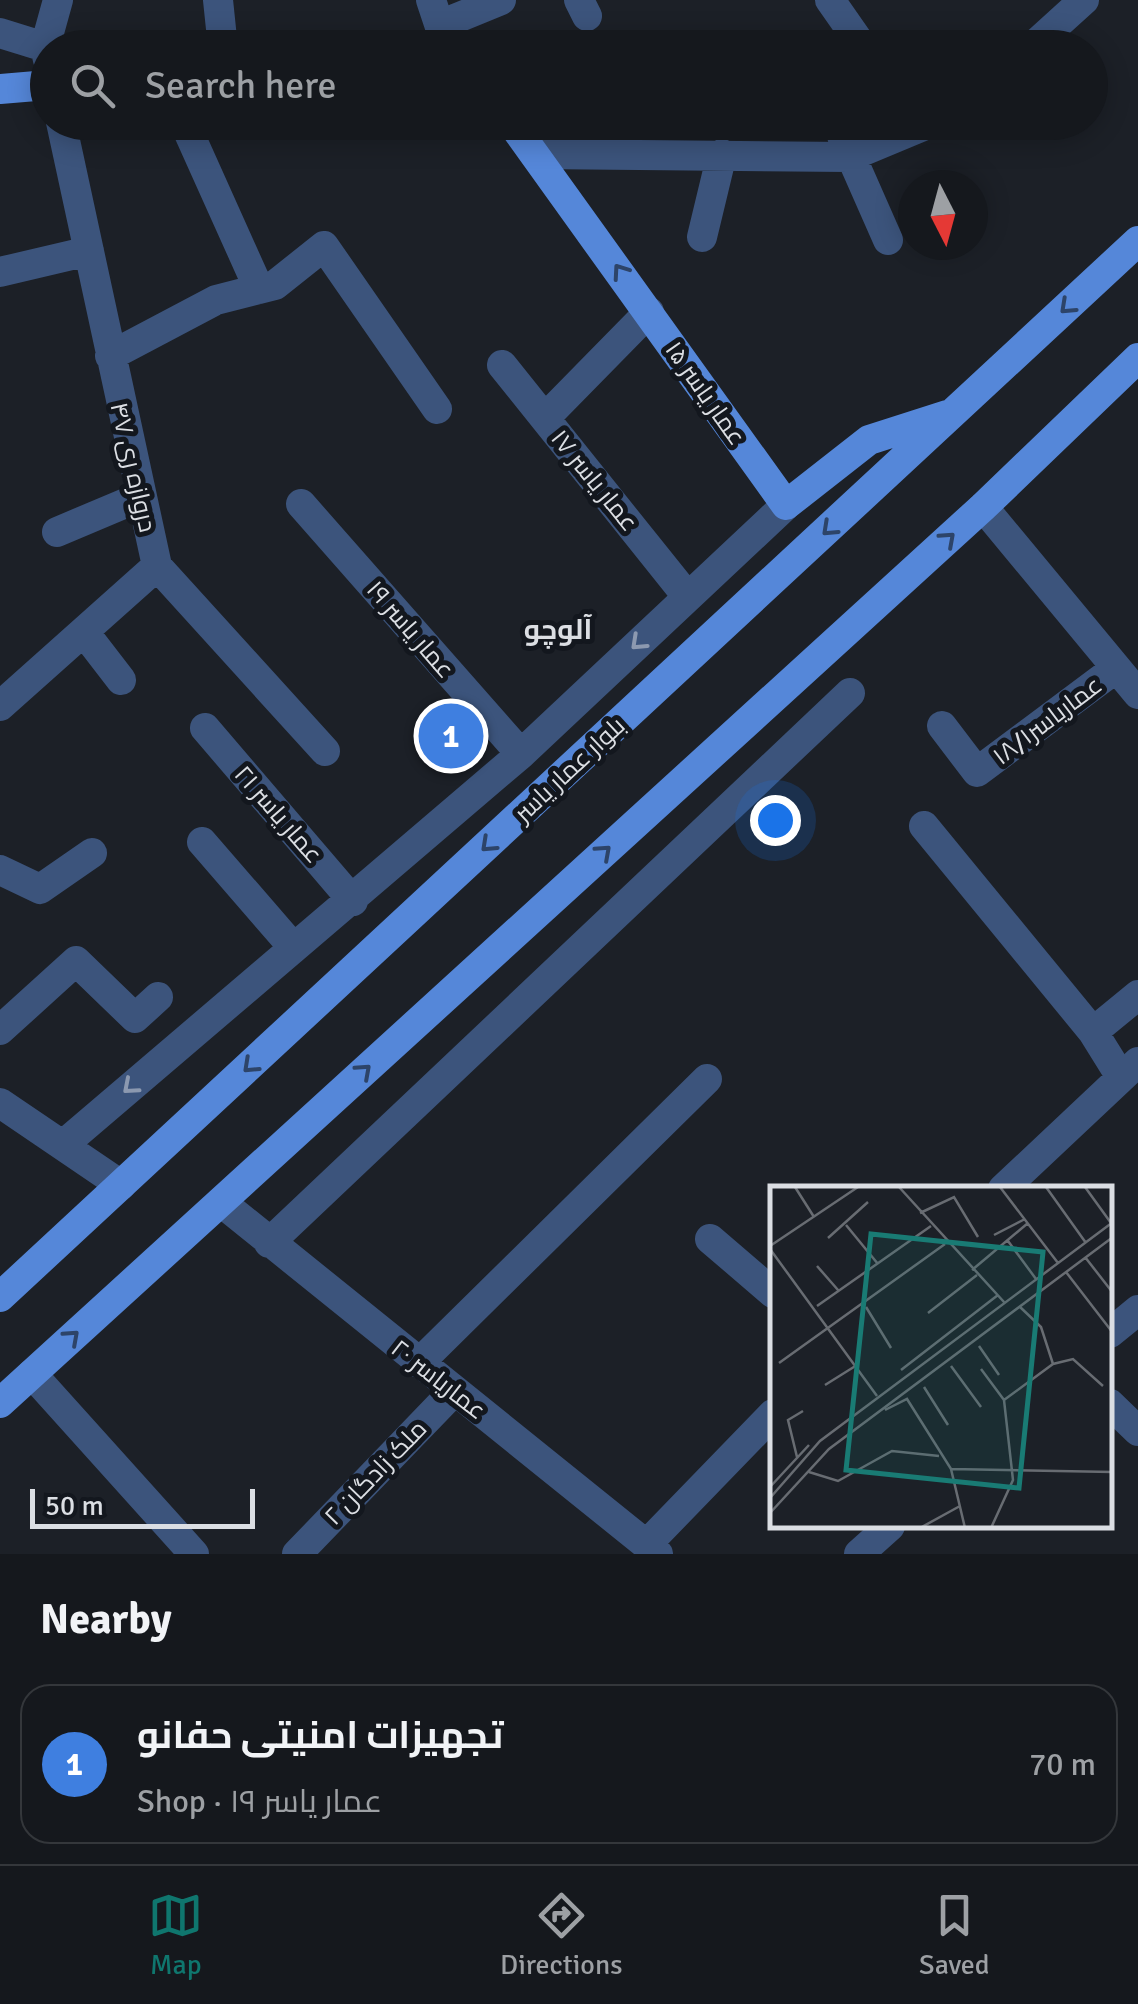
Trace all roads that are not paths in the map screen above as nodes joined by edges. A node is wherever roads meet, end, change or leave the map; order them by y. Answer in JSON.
{"nodes":[{"id":1,"x":58,"y":0,"type":"edge"},
{"id":2,"x":218,"y":0,"type":"edge"},
{"id":3,"x":501,"y":0,"type":"edge"},
{"id":4,"x":1084,"y":0,"type":"edge"},
{"id":5,"x":841,"y":4,"type":"edge"},
{"id":6,"x":439,"y":24,"type":"edge"},
{"id":7,"x":51,"y":30,"type":"edge"},
{"id":8,"x":222,"y":30,"type":"edge"},
{"id":9,"x":853,"y":30,"type":"edge"},
{"id":10,"x":1051,"y":30,"type":"edge"},
{"id":11,"x":0,"y":32,"type":"edge"},
{"id":12,"x":30,"y":46,"type":"edge"},
{"id":13,"x":30,"y":86,"type":"edge"},
{"id":14,"x":0,"y":89,"type":"edge"},
{"id":15,"x":66,"y":140,"type":"edge"},
{"id":16,"x":192,"y":140,"type":"edge"},
{"id":17,"x":527,"y":140,"type":"edge"},
{"id":18,"x":842,"y":140,"type":"edge"},
{"id":19,"x":891,"y":140,"type":"edge"},
{"id":20,"x":538,"y":154,"type":"junction"},
{"id":21,"x":722,"y":154,"type":"junction"},
{"id":22,"x":849,"y":158,"type":"junction"},
{"id":23,"x":702,"y":236,"type":"dead end"},
{"id":24,"x":888,"y":240,"type":"dead end"},
{"id":25,"x":1138,"y":241,"type":"edge"},
{"id":26,"x":90,"y":251,"type":"junction"},
{"id":27,"x":0,"y":272,"type":"edge"},
{"id":28,"x":259,"y":288,"type":"junction"},
{"id":29,"x":649,"y":312,"type":"junction"},
{"id":30,"x":110,"y":356,"type":"junction"},
{"id":31,"x":1138,"y":358,"type":"edge"},
{"id":32,"x":502,"y":364,"type":"dead end"},
{"id":33,"x":436,"y":409,"type":"dead end"},
{"id":34,"x":954,"y":412,"type":"junction"},
{"id":35,"x":544,"y":418,"type":"junction"},
{"id":36,"x":140,"y":497,"type":"junction"},
{"id":37,"x":301,"y":504,"type":"dead end"},
{"id":38,"x":786,"y":505,"type":"junction"},
{"id":39,"x":983,"y":507,"type":"junction"},
{"id":40,"x":57,"y":532,"type":"dead end"},
{"id":41,"x":156,"y":566,"type":"junction"},
{"id":42,"x":687,"y":596,"type":"junction"},
{"id":43,"x":84,"y":632,"type":"junction"},
{"id":44,"x":1116,"y":669,"type":"junction"},
{"id":45,"x":120,"y":680,"type":"dead end"},
{"id":46,"x":1138,"y":692,"type":"edge"},
{"id":47,"x":850,"y":693,"type":"dead end"},
{"id":48,"x":0,"y":706,"type":"edge"},
{"id":49,"x":942,"y":726,"type":"dead end"},
{"id":50,"x":204,"y":728,"type":"dead end"},
{"id":51,"x":325,"y":752,"type":"dead end"},
{"id":52,"x":521,"y":754,"type":"junction"},
{"id":53,"x":924,"y":826,"type":"dead end"},
{"id":54,"x":202,"y":842,"type":"dead end"},
{"id":55,"x":92,"y":853,"type":"dead end"},
{"id":56,"x":0,"y":870,"type":"edge"},
{"id":57,"x":354,"y":901,"type":"junction"},
{"id":58,"x":293,"y":948,"type":"junction"},
{"id":59,"x":1138,"y":995,"type":"edge"},
{"id":60,"x":158,"y":996,"type":"dead end"},
{"id":61,"x":0,"y":1030,"type":"edge"},
{"id":62,"x":1093,"y":1032,"type":"junction"},
{"id":63,"x":1130,"y":1069,"type":"edge"},
{"id":64,"x":708,"y":1079,"type":"dead end"},
{"id":65,"x":0,"y":1103,"type":"edge"},
{"id":66,"x":63,"y":1145,"type":"junction"},
{"id":67,"x":121,"y":1185,"type":"junction"},
{"id":68,"x":1006,"y":1186,"type":"edge"},
{"id":69,"x":220,"y":1202,"type":"junction"},
{"id":70,"x":710,"y":1239,"type":"dead end"},
{"id":71,"x":269,"y":1243,"type":"junction"},
{"id":72,"x":770,"y":1291,"type":"edge"},
{"id":73,"x":0,"y":1298,"type":"edge"},
{"id":74,"x":1138,"y":1310,"type":"edge"},
{"id":75,"x":1113,"y":1331,"type":"edge"},
{"id":76,"x":420,"y":1364,"type":"junction"},
{"id":77,"x":32,"y":1374,"type":"junction"},
{"id":78,"x":454,"y":1391,"type":"junction"},
{"id":79,"x":0,"y":1403,"type":"edge"},
{"id":80,"x":1113,"y":1407,"type":"edge"},
{"id":81,"x":770,"y":1417,"type":"edge"},
{"id":82,"x":1138,"y":1431,"type":"edge"},
{"id":83,"x":887,"y":1529,"type":"edge"},
{"id":84,"x":652,"y":1549,"type":"edge"},
{"id":85,"x":194,"y":1554,"type":"edge"},
{"id":86,"x":297,"y":1554,"type":"edge"},
{"id":87,"x":859,"y":1554,"type":"edge"}],
"edges":[{"from":1,"to":7,"type":"street"},
{"from":2,"to":8,"type":"street"},
{"from":3,"to":6,"type":"street"},
{"from":4,"to":10,"type":"street"},
{"from":5,"to":9,"type":"street"},
{"from":11,"to":12,"type":"street"},
{"from":13,"to":14,"type":"main road"},
{"from":15,"to":26,"type":"street","name":"دروازه ری ۴۷"},
{"from":16,"to":28,"type":"street"},
{"from":17,"to":20,"type":"main road","name":"عمار یاسر ۱۵"},
{"from":18,"to":22,"type":"street"},
{"from":19,"to":22,"type":"street"},
{"from":20,"to":21,"type":"street"},
{"from":29,"to":20,"type":"main road","name":"عمار یاسر ۱۵","one_way":true},
{"from":21,"to":22,"type":"street"},
{"from":21,"to":23,"type":"street"},
{"from":22,"to":24,"type":"street"},
{"from":25,"to":34,"type":"main road","name":"بلوار عمار یاسر","one_way":true},
{"from":26,"to":27,"type":"street"},
{"from":26,"to":30,"type":"street","name":"دروازه ری ۴۷"},
{"from":28,"to":30,"type":"street"},
{"from":28,"to":33,"type":"street"},
{"from":29,"to":35,"type":"street"},
{"from":29,"to":38,"type":"main road","name":"عمار یاسر ۱۵"},
{"from":30,"to":36,"type":"street","name":"دروازه ری ۴۷"},
{"from":31,"to":39,"type":"main road"},
{"from":32,"to":35,"type":"street","name":"عمار یاسر ۱۷"},
{"from":34,"to":38,"type":"main road"},
{"from":34,"to":67,"type":"main road","name":"بلوار عمار یاسر","one_way":true},
{"from":35,"to":42,"type":"street","name":"عمار یاسر ۱۷"},
{"from":36,"to":40,"type":"street"},
{"from":36,"to":41,"type":"street","name":"دروازه ری ۴۷"},
{"from":37,"to":52,"type":"street","name":"عمار یاسر ۱۹"},
{"from":38,"to":42,"type":"street"},
{"from":39,"to":44,"type":"street"},
{"from":69,"to":39,"type":"main road","one_way":true},
{"from":41,"to":43,"type":"street"},
{"from":41,"to":51,"type":"street","name":"دروازه ری ۴۷"},
{"from":42,"to":52,"type":"street","one_way":true},
{"from":43,"to":45,"type":"street"},
{"from":43,"to":48,"type":"street"},
{"from":44,"to":46,"type":"street"},
{"from":44,"to":49,"type":"street","name":"عماریاسر۱۸/۱"},
{"from":47,"to":71,"type":"street"},
{"from":50,"to":57,"type":"street","name":"عمار یاسر ۲۱"},
{"from":52,"to":57,"type":"street"},
{"from":53,"to":62,"type":"street"},
{"from":54,"to":58,"type":"street"},
{"from":55,"to":56,"type":"street"},
{"from":57,"to":58,"type":"street"},
{"from":58,"to":66,"type":"street","one_way":true},
{"from":59,"to":62,"type":"street"},
{"from":60,"to":61,"type":"street"},
{"from":62,"to":63,"type":"street"},
{"from":63,"to":68,"type":"street"},
{"from":64,"to":76,"type":"street"},
{"from":65,"to":66,"type":"street"},
{"from":66,"to":67,"type":"street"},
{"from":67,"to":73,"type":"main road","name":"بلوار عمار یاسر"},
{"from":69,"to":71,"type":"street","name":"عماریاسر ۲۰"},
{"from":77,"to":69,"type":"main road","one_way":true},
{"from":70,"to":72,"type":"street"},
{"from":71,"to":76,"type":"street","name":"عماریاسر ۲۰"},
{"from":74,"to":75,"type":"street"},
{"from":76,"to":78,"type":"street","name":"عماریاسر ۲۰"},
{"from":77,"to":79,"type":"main road"},
{"from":77,"to":85,"type":"street"},
{"from":78,"to":84,"type":"street","name":"عماریاسر ۲۰"},
{"from":78,"to":86,"type":"street","name":"۲ ملک زادگان"},
{"from":80,"to":82,"type":"street"},
{"from":81,"to":84,"type":"street"},
{"from":83,"to":87,"type":"street"}]}
